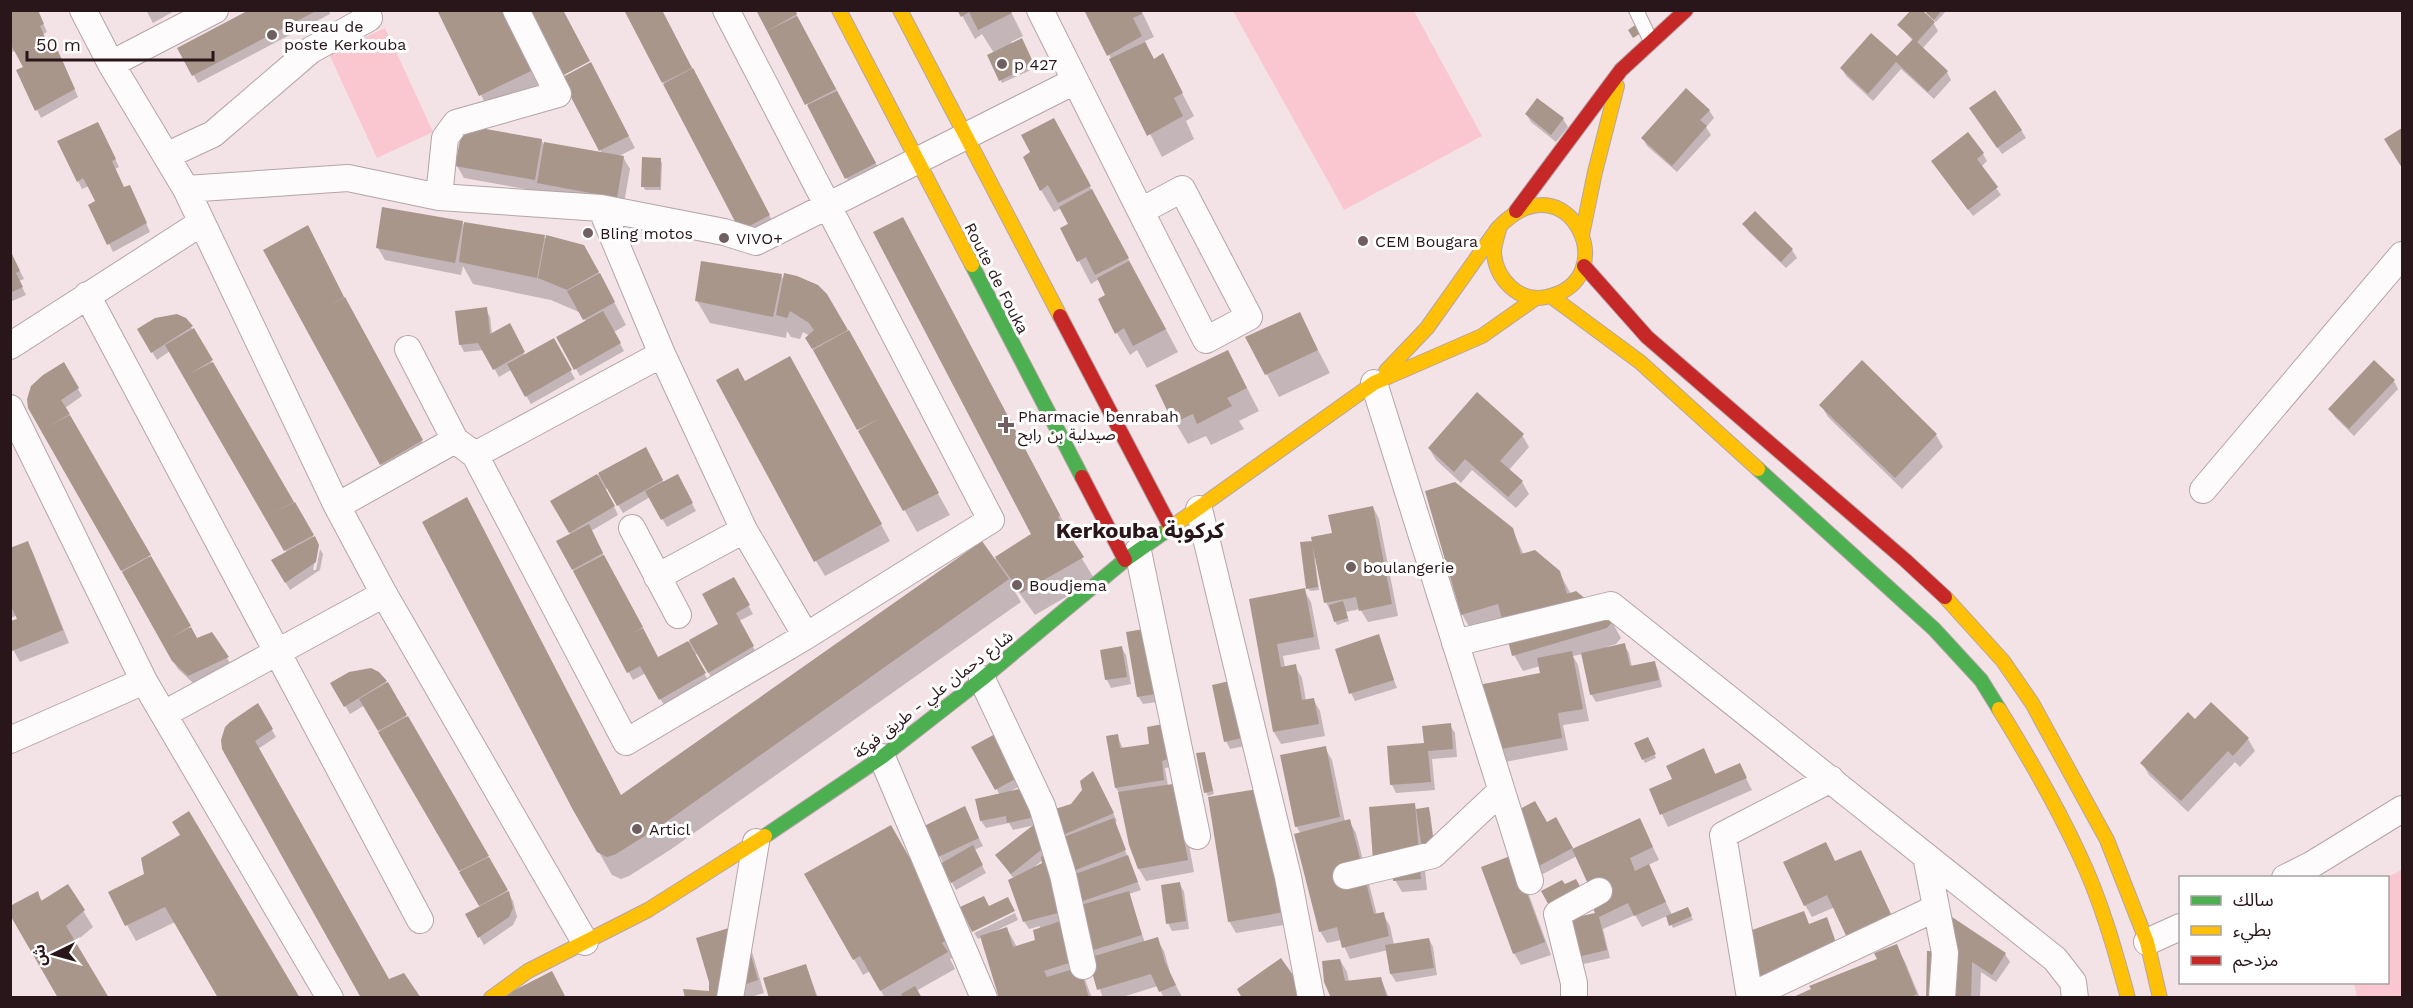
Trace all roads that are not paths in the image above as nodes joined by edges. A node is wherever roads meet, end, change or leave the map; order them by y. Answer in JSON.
{"nodes":[{"id":1,"x":83,"y":10,"type":"edge"},
{"id":2,"x":215,"y":10,"type":"edge"},
{"id":3,"x":365,"y":10,"type":"edge"},
{"id":4,"x":516,"y":10,"type":"edge"},
{"id":5,"x":726,"y":10,"type":"edge"},
{"id":6,"x":839,"y":10,"type":"edge"},
{"id":7,"x":900,"y":10,"type":"edge"},
{"id":8,"x":1040,"y":10,"type":"edge"},
{"id":9,"x":1636,"y":10,"type":"edge"},
{"id":10,"x":1686,"y":10,"type":"edge"},
{"id":11,"x":1651,"y":41,"type":"junction"},
{"id":12,"x":111,"y":63,"type":"junction"},
{"id":13,"x":1621,"y":70,"type":"junction"},
{"id":14,"x":1075,"y":81,"type":"junction"},
{"id":15,"x":965,"y":135,"type":"junction"},
{"id":16,"x":168,"y":155,"type":"junction"},
{"id":17,"x":917,"y":160,"type":"junction"},
{"id":18,"x":186,"y":189,"type":"junction"},
{"id":19,"x":439,"y":197,"type":"junction"},
{"id":20,"x":826,"y":205,"type":"junction"},
{"id":21,"x":601,"y":208,"type":"junction"},
{"id":22,"x":1516,"y":211,"type":"junction"},
{"id":23,"x":1141,"y":212,"type":"junction"},
{"id":24,"x":201,"y":222,"type":"junction"},
{"id":25,"x":1500,"y":226,"type":"junction"},
{"id":26,"x":1582,"y":235,"type":"junction"},
{"id":27,"x":2403,"y":255,"type":"edge"},
{"id":28,"x":1584,"y":266,"type":"junction"},
{"id":29,"x":87,"y":295,"type":"junction"},
{"id":30,"x":1552,"y":297,"type":"junction"},
{"id":31,"x":1536,"y":298,"type":"junction"},
{"id":32,"x":10,"y":346,"type":"edge"},
{"id":33,"x":408,"y":349,"type":"dead end"},
{"id":34,"x":662,"y":354,"type":"junction"},
{"id":35,"x":1374,"y":383,"type":"junction"},
{"id":36,"x":10,"y":408,"type":"edge"},
{"id":37,"x":465,"y":448,"type":"junction"},
{"id":38,"x":2203,"y":490,"type":"dead end"},
{"id":39,"x":337,"y":507,"type":"junction"},
{"id":40,"x":1199,"y":509,"type":"junction"},
{"id":41,"x":632,"y":528,"type":"dead end"},
{"id":42,"x":1171,"y":528,"type":"junction"},
{"id":43,"x":744,"y":530,"type":"junction"},
{"id":44,"x":1131,"y":556,"type":"junction"},
{"id":45,"x":657,"y":577,"type":"junction"},
{"id":46,"x":384,"y":594,"type":"junction"},
{"id":47,"x":678,"y":615,"type":"dead end"},
{"id":48,"x":806,"y":636,"type":"junction"},
{"id":49,"x":1455,"y":643,"type":"junction"},
{"id":50,"x":277,"y":652,"type":"junction"},
{"id":51,"x":982,"y":679,"type":"junction"},
{"id":52,"x":144,"y":681,"type":"junction"},
{"id":53,"x":164,"y":714,"type":"junction"},
{"id":54,"x":10,"y":740,"type":"edge"},
{"id":55,"x":882,"y":757,"type":"junction"},
{"id":56,"x":1831,"y":779,"type":"junction"},
{"id":57,"x":1501,"y":791,"type":"junction"},
{"id":58,"x":2403,"y":808,"type":"edge"},
{"id":59,"x":1197,"y":836,"type":"dead end"},
{"id":60,"x":756,"y":842,"type":"junction"},
{"id":61,"x":1926,"y":855,"type":"junction"},
{"id":62,"x":1346,"y":876,"type":"dead end"},
{"id":63,"x":2289,"y":876,"type":"edge"},
{"id":64,"x":1530,"y":881,"type":"dead end"},
{"id":65,"x":1599,"y":891,"type":"dead end"},
{"id":66,"x":1936,"y":908,"type":"junction"},
{"id":67,"x":420,"y":920,"type":"dead end"},
{"id":68,"x":2179,"y":928,"type":"edge"},
{"id":69,"x":585,"y":942,"type":"junction"},
{"id":70,"x":2147,"y":942,"type":"junction"},
{"id":71,"x":1083,"y":966,"type":"dead end"},
{"id":72,"x":1750,"y":997,"type":"edge"},
{"id":73,"x":330,"y":998,"type":"edge"},
{"id":74,"x":491,"y":998,"type":"edge"},
{"id":75,"x":730,"y":998,"type":"edge"},
{"id":76,"x":984,"y":998,"type":"edge"},
{"id":77,"x":1311,"y":998,"type":"edge"},
{"id":78,"x":1574,"y":998,"type":"edge"},
{"id":79,"x":1942,"y":998,"type":"edge"},
{"id":80,"x":2075,"y":998,"type":"edge"},
{"id":81,"x":2128,"y":998,"type":"edge"},
{"id":82,"x":2160,"y":998,"type":"edge"}],
"edges":[{"from":1,"to":12,"type":"street"},
{"from":2,"to":12,"type":"street"},
{"from":3,"to":16,"type":"street"},
{"from":4,"to":19,"type":"street"},
{"from":5,"to":20,"type":"street"},
{"from":6,"to":17,"type":"main road","name":"Route de Fouka"},
{"from":7,"to":15,"type":"main road"},
{"from":8,"to":14,"type":"street"},
{"from":9,"to":11,"type":"lane"},
{"from":10,"to":11,"type":"main road"},
{"from":11,"to":13,"type":"main road"},
{"from":12,"to":16,"type":"street"},
{"from":13,"to":22,"type":"main road"},
{"from":13,"to":26,"type":"main road"},
{"from":14,"to":15,"type":"street"},
{"from":14,"to":23,"type":"street"},
{"from":15,"to":17,"type":"street"},
{"from":15,"to":42,"type":"main road"},
{"from":16,"to":18,"type":"street"},
{"from":17,"to":20,"type":"street"},
{"from":17,"to":44,"type":"main road","name":"Route de Fouka"},
{"from":18,"to":19,"type":"street"},
{"from":18,"to":24,"type":"street"},
{"from":19,"to":21,"type":"street"},
{"from":20,"to":21,"type":"street"},
{"from":20,"to":48,"type":"street"},
{"from":21,"to":34,"type":"street"},
{"from":22,"to":25,"type":"main road"},
{"from":22,"to":26,"type":"main road"},
{"from":23,"to":23,"type":"street"},
{"from":24,"to":29,"type":"street"},
{"from":24,"to":39,"type":"street"},
{"from":25,"to":31,"type":"main road"},
{"from":25,"to":35,"type":"main road","name":"شارع دحمان علي - طريق فوكة"},
{"from":26,"to":28,"type":"main road"},
{"from":27,"to":38,"type":"street"},
{"from":28,"to":30,"type":"main road"},
{"from":28,"to":70,"type":"main road"},
{"from":29,"to":32,"type":"street"},
{"from":29,"to":50,"type":"street"},
{"from":30,"to":31,"type":"main road"},
{"from":30,"to":81,"type":"main road"},
{"from":31,"to":35,"type":"main road","name":"شارع دحمان علي - طريق فوكة"},
{"from":33,"to":37,"type":"street"},
{"from":34,"to":37,"type":"street"},
{"from":34,"to":43,"type":"street"},
{"from":35,"to":40,"type":"main road","name":"شارع دحمان علي - طريق فوكة"},
{"from":35,"to":49,"type":"street"},
{"from":36,"to":52,"type":"street"},
{"from":37,"to":39,"type":"street"},
{"from":37,"to":48,"type":"street"},
{"from":39,"to":46,"type":"street"},
{"from":40,"to":42,"type":"main road","name":"شارع دحمان علي - طريق فوكة"},
{"from":40,"to":77,"type":"street"},
{"from":41,"to":45,"type":"street"},
{"from":42,"to":44,"type":"main road","name":"شارع دحمان علي - طريق فوكة"},
{"from":43,"to":45,"type":"street"},
{"from":43,"to":48,"type":"street"},
{"from":44,"to":51,"type":"main road","name":"شارع دحمان علي - طريق فوكة"},
{"from":44,"to":59,"type":"street"},
{"from":45,"to":47,"type":"street"},
{"from":46,"to":50,"type":"street"},
{"from":46,"to":69,"type":"street"},
{"from":49,"to":56,"type":"street"},
{"from":49,"to":57,"type":"street"},
{"from":50,"to":53,"type":"street"},
{"from":50,"to":67,"type":"street"},
{"from":51,"to":55,"type":"main road","name":"شارع دحمان علي - طريق فوكة"},
{"from":51,"to":71,"type":"street"},
{"from":52,"to":53,"type":"street"},
{"from":52,"to":54,"type":"street"},
{"from":53,"to":73,"type":"street"},
{"from":55,"to":60,"type":"main road","name":"شارع دحمان علي - طريق فوكة"},
{"from":55,"to":76,"type":"street"},
{"from":56,"to":61,"type":"street"},
{"from":56,"to":72,"type":"street"},
{"from":57,"to":62,"type":"street"},
{"from":57,"to":64,"type":"street"},
{"from":58,"to":63,"type":"street"},
{"from":60,"to":69,"type":"main road","name":"شارع دحمان علي - طريق فوكة"},
{"from":60,"to":75,"type":"street"},
{"from":61,"to":66,"type":"street"},
{"from":61,"to":80,"type":"street"},
{"from":65,"to":78,"type":"street"},
{"from":66,"to":72,"type":"street"},
{"from":66,"to":79,"type":"street"},
{"from":68,"to":70,"type":"street"},
{"from":69,"to":74,"type":"main road","name":"شارع دحمان علي - طريق فوكة"},
{"from":70,"to":82,"type":"main road"}]}
